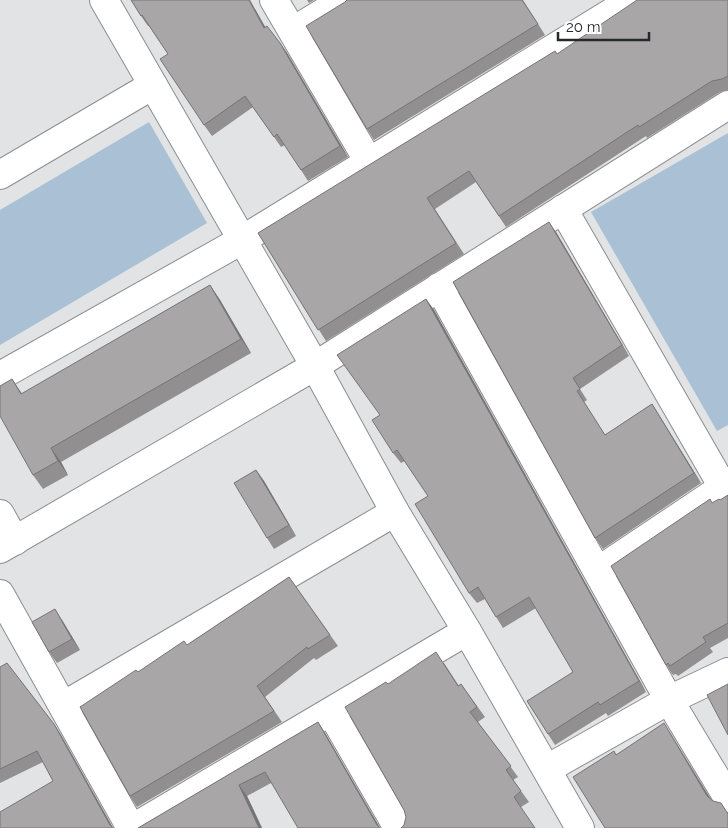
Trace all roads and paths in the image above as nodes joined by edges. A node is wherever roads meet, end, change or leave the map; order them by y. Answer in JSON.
{"nodes":[{"id":1,"x":104,"y":0,"type":"edge"},
{"id":2,"x":274,"y":0,"type":"edge"},
{"id":3,"x":344,"y":0,"type":"edge"},
{"id":4,"x":632,"y":0,"type":"edge"},
{"id":5,"x":293,"y":30,"type":"junction"},
{"id":6,"x":153,"y":85,"type":"junction"},
{"id":7,"x":728,"y":105,"type":"edge"},
{"id":8,"x":369,"y":162,"type":"junction"},
{"id":9,"x":3,"y":165,"type":"edge"},
{"id":10,"x":562,"y":209,"type":"junction"},
{"id":11,"x":242,"y":240,"type":"junction"},
{"id":12,"x":439,"y":287,"type":"junction"},
{"id":13,"x":315,"y":366,"type":"junction"},
{"id":14,"x":0,"y":376,"type":"edge"},
{"id":15,"x":725,"y":486,"type":"edge"},
{"id":16,"x":395,"y":512,"type":"junction"},
{"id":17,"x":0,"y":514,"type":"edge"},
{"id":18,"x":8,"y":545,"type":"edge"},
{"id":19,"x":598,"y":571,"type":"junction"},
{"id":20,"x":0,"y":594,"type":"edge"},
{"id":21,"x":467,"y":631,"type":"junction"},
{"id":22,"x":728,"y":672,"type":"edge"},
{"id":23,"x":669,"y":700,"type":"junction"},
{"id":24,"x":63,"y":706,"type":"junction"},
{"id":25,"x":331,"y":712,"type":"junction"},
{"id":26,"x":547,"y":769,"type":"junction"},
{"id":27,"x":728,"y":798,"type":"edge"},
{"id":28,"x":395,"y":827,"type":"edge"},
{"id":29,"x":132,"y":828,"type":"edge"},
{"id":30,"x":580,"y":828,"type":"edge"}],
"edges":[{"from":1,"to":6,"type":"street"},
{"from":2,"to":5,"type":"street"},
{"from":3,"to":5,"type":"street"},
{"from":4,"to":8,"type":"street"},
{"from":5,"to":8,"type":"street"},
{"from":6,"to":9,"type":"street"},
{"from":6,"to":11,"type":"street"},
{"from":7,"to":10,"type":"street"},
{"from":8,"to":11,"type":"street"},
{"from":10,"to":12,"type":"street"},
{"from":10,"to":15,"type":"street"},
{"from":11,"to":13,"type":"street"},
{"from":11,"to":14,"type":"street"},
{"from":12,"to":13,"type":"street"},
{"from":12,"to":19,"type":"street"},
{"from":13,"to":16,"type":"street"},
{"from":13,"to":18,"type":"street"},
{"from":15,"to":19,"type":"street"},
{"from":16,"to":21,"type":"street"},
{"from":16,"to":24,"type":"street"},
{"from":17,"to":18,"type":"street"},
{"from":19,"to":23,"type":"street"},
{"from":20,"to":24,"type":"street"},
{"from":21,"to":25,"type":"street"},
{"from":21,"to":26,"type":"street"},
{"from":22,"to":23,"type":"street"},
{"from":23,"to":26,"type":"street"},
{"from":23,"to":27,"type":"street"},
{"from":24,"to":29,"type":"street"},
{"from":25,"to":28,"type":"street"},
{"from":25,"to":29,"type":"street"},
{"from":26,"to":30,"type":"street"}]}
